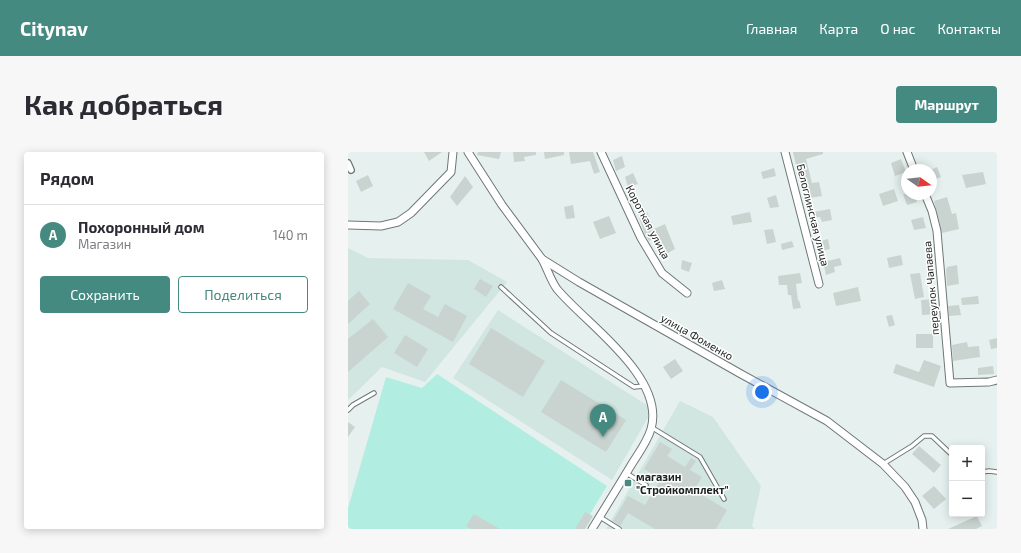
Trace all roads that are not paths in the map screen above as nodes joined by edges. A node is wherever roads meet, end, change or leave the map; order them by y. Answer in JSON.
{"nodes":[{"id":1,"x":453,"y":152,"type":"edge"},
{"id":2,"x":468,"y":152,"type":"edge"},
{"id":3,"x":601,"y":152,"type":"edge"},
{"id":4,"x":785,"y":152,"type":"edge"},
{"id":5,"x":907,"y":152,"type":"edge"},
{"id":6,"x":348,"y":163,"type":"edge"},
{"id":7,"x":912,"y":164,"type":"edge"},
{"id":8,"x":351,"y":170,"type":"dead end"},
{"id":9,"x":927,"y":200,"type":"edge"},
{"id":10,"x":348,"y":225,"type":"edge"},
{"id":11,"x":542,"y":259,"type":"junction"},
{"id":12,"x":819,"y":284,"type":"dead end"},
{"id":13,"x":501,"y":287,"type":"dead end"},
{"id":14,"x":687,"y":293,"type":"dead end"},
{"id":15,"x":997,"y":380,"type":"edge"},
{"id":16,"x":644,"y":386,"type":"junction"},
{"id":17,"x":374,"y":393,"type":"dead end"},
{"id":18,"x":348,"y":410,"type":"edge"},
{"id":19,"x":651,"y":427,"type":"junction"},
{"id":20,"x":949,"y":452,"type":"edge"},
{"id":21,"x":883,"y":464,"type":"junction"},
{"id":22,"x":985,"y":472,"type":"edge"},
{"id":23,"x":997,"y":472,"type":"edge"},
{"id":24,"x":626,"y":473,"type":"junction"},
{"id":25,"x":646,"y":485,"type":"dead end"},
{"id":26,"x":724,"y":499,"type":"dead end"},
{"id":27,"x":600,"y":517,"type":"junction"},
{"id":28,"x":592,"y":529,"type":"edge"},
{"id":29,"x":619,"y":529,"type":"edge"},
{"id":30,"x":923,"y":529,"type":"edge"}],
"edges":[{"from":1,"to":10,"type":"street"},
{"from":2,"to":11,"type":"street","name":"улица Фоменко"},
{"from":3,"to":14,"type":"street","name":"Короткая улица"},
{"from":4,"to":12,"type":"street","name":"Белоглинская улица"},
{"from":5,"to":7,"type":"street"},
{"from":6,"to":8,"type":"street"},
{"from":9,"to":15,"type":"street","name":"переулок Чапаева"},
{"from":11,"to":16,"type":"street"},
{"from":11,"to":21,"type":"street","name":"улица Фоменко"},
{"from":13,"to":16,"type":"lane"},
{"from":16,"to":19,"type":"street"},
{"from":17,"to":18,"type":"lane"},
{"from":19,"to":24,"type":"street"},
{"from":19,"to":26,"type":"lane"},
{"from":20,"to":21,"type":"lane"},
{"from":21,"to":30,"type":"street","name":"улица Фоменко"},
{"from":22,"to":23,"type":"lane"},
{"from":24,"to":25,"type":"lane"},
{"from":24,"to":27,"type":"street"},
{"from":27,"to":28,"type":"street"},
{"from":27,"to":29,"type":"lane"}]}
